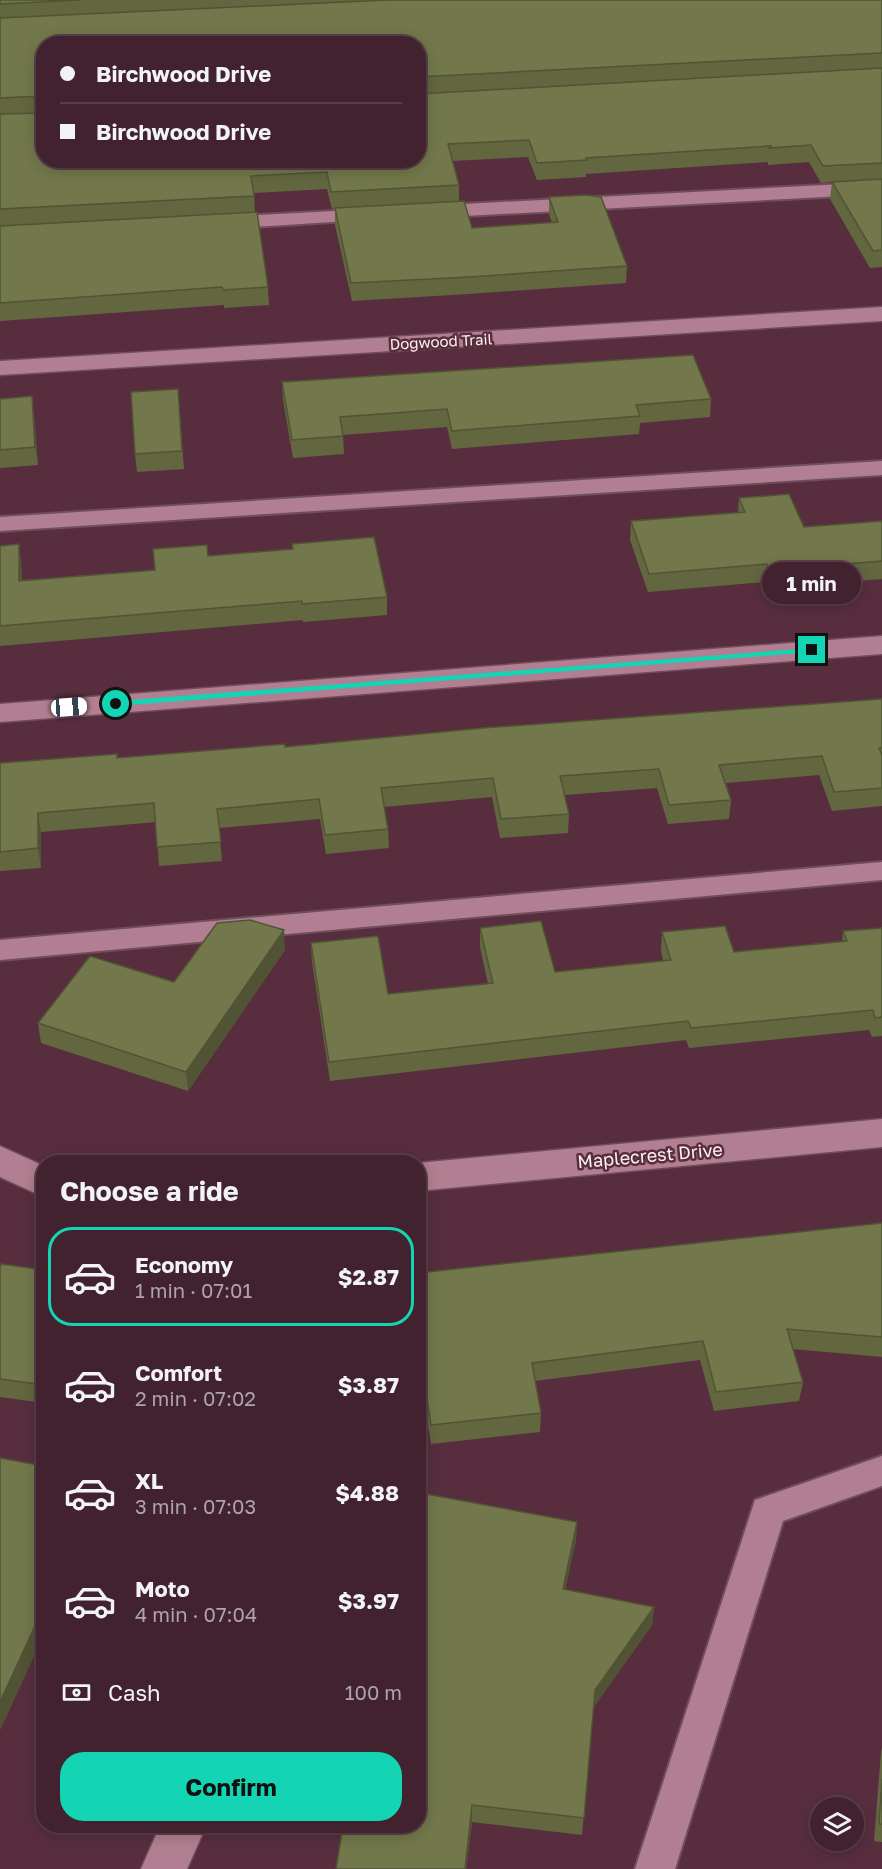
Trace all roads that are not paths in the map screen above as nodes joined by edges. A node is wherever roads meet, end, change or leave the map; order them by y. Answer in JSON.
{"nodes":[{"id":1,"x":882,"y":188,"type":"edge"},
{"id":2,"x":203,"y":224,"type":"edge"},
{"id":3,"x":882,"y":314,"type":"edge"},
{"id":4,"x":0,"y":368,"type":"edge"},
{"id":5,"x":882,"y":468,"type":"edge"},
{"id":6,"x":0,"y":524,"type":"edge"},
{"id":7,"x":882,"y":645,"type":"edge"},
{"id":8,"x":0,"y":713,"type":"edge"},
{"id":9,"x":882,"y":871,"type":"edge"},
{"id":10,"x":0,"y":950,"type":"edge"},
{"id":11,"x":882,"y":1133,"type":"edge"},
{"id":12,"x":0,"y":1160,"type":"edge"},
{"id":13,"x":426,"y":1176,"type":"edge"},
{"id":14,"x":36,"y":1179,"type":"edge"},
{"id":15,"x":882,"y":1471,"type":"edge"},
{"id":16,"x":180,"y":1833,"type":"edge"},
{"id":17,"x":164,"y":1869,"type":"edge"},
{"id":18,"x":655,"y":1869,"type":"edge"}],
"edges":[{"from":1,"to":2,"type":"lane"},
{"from":3,"to":4,"type":"street","name":"Dogwood Trail"},
{"from":5,"to":6,"type":"lane"},
{"from":7,"to":8,"type":"street"},
{"from":9,"to":10,"type":"lane"},
{"from":11,"to":13,"type":"street","name":"Maplecrest Drive"},
{"from":12,"to":14,"type":"street"},
{"from":15,"to":18,"type":"lane"},
{"from":16,"to":17,"type":"street"}]}
